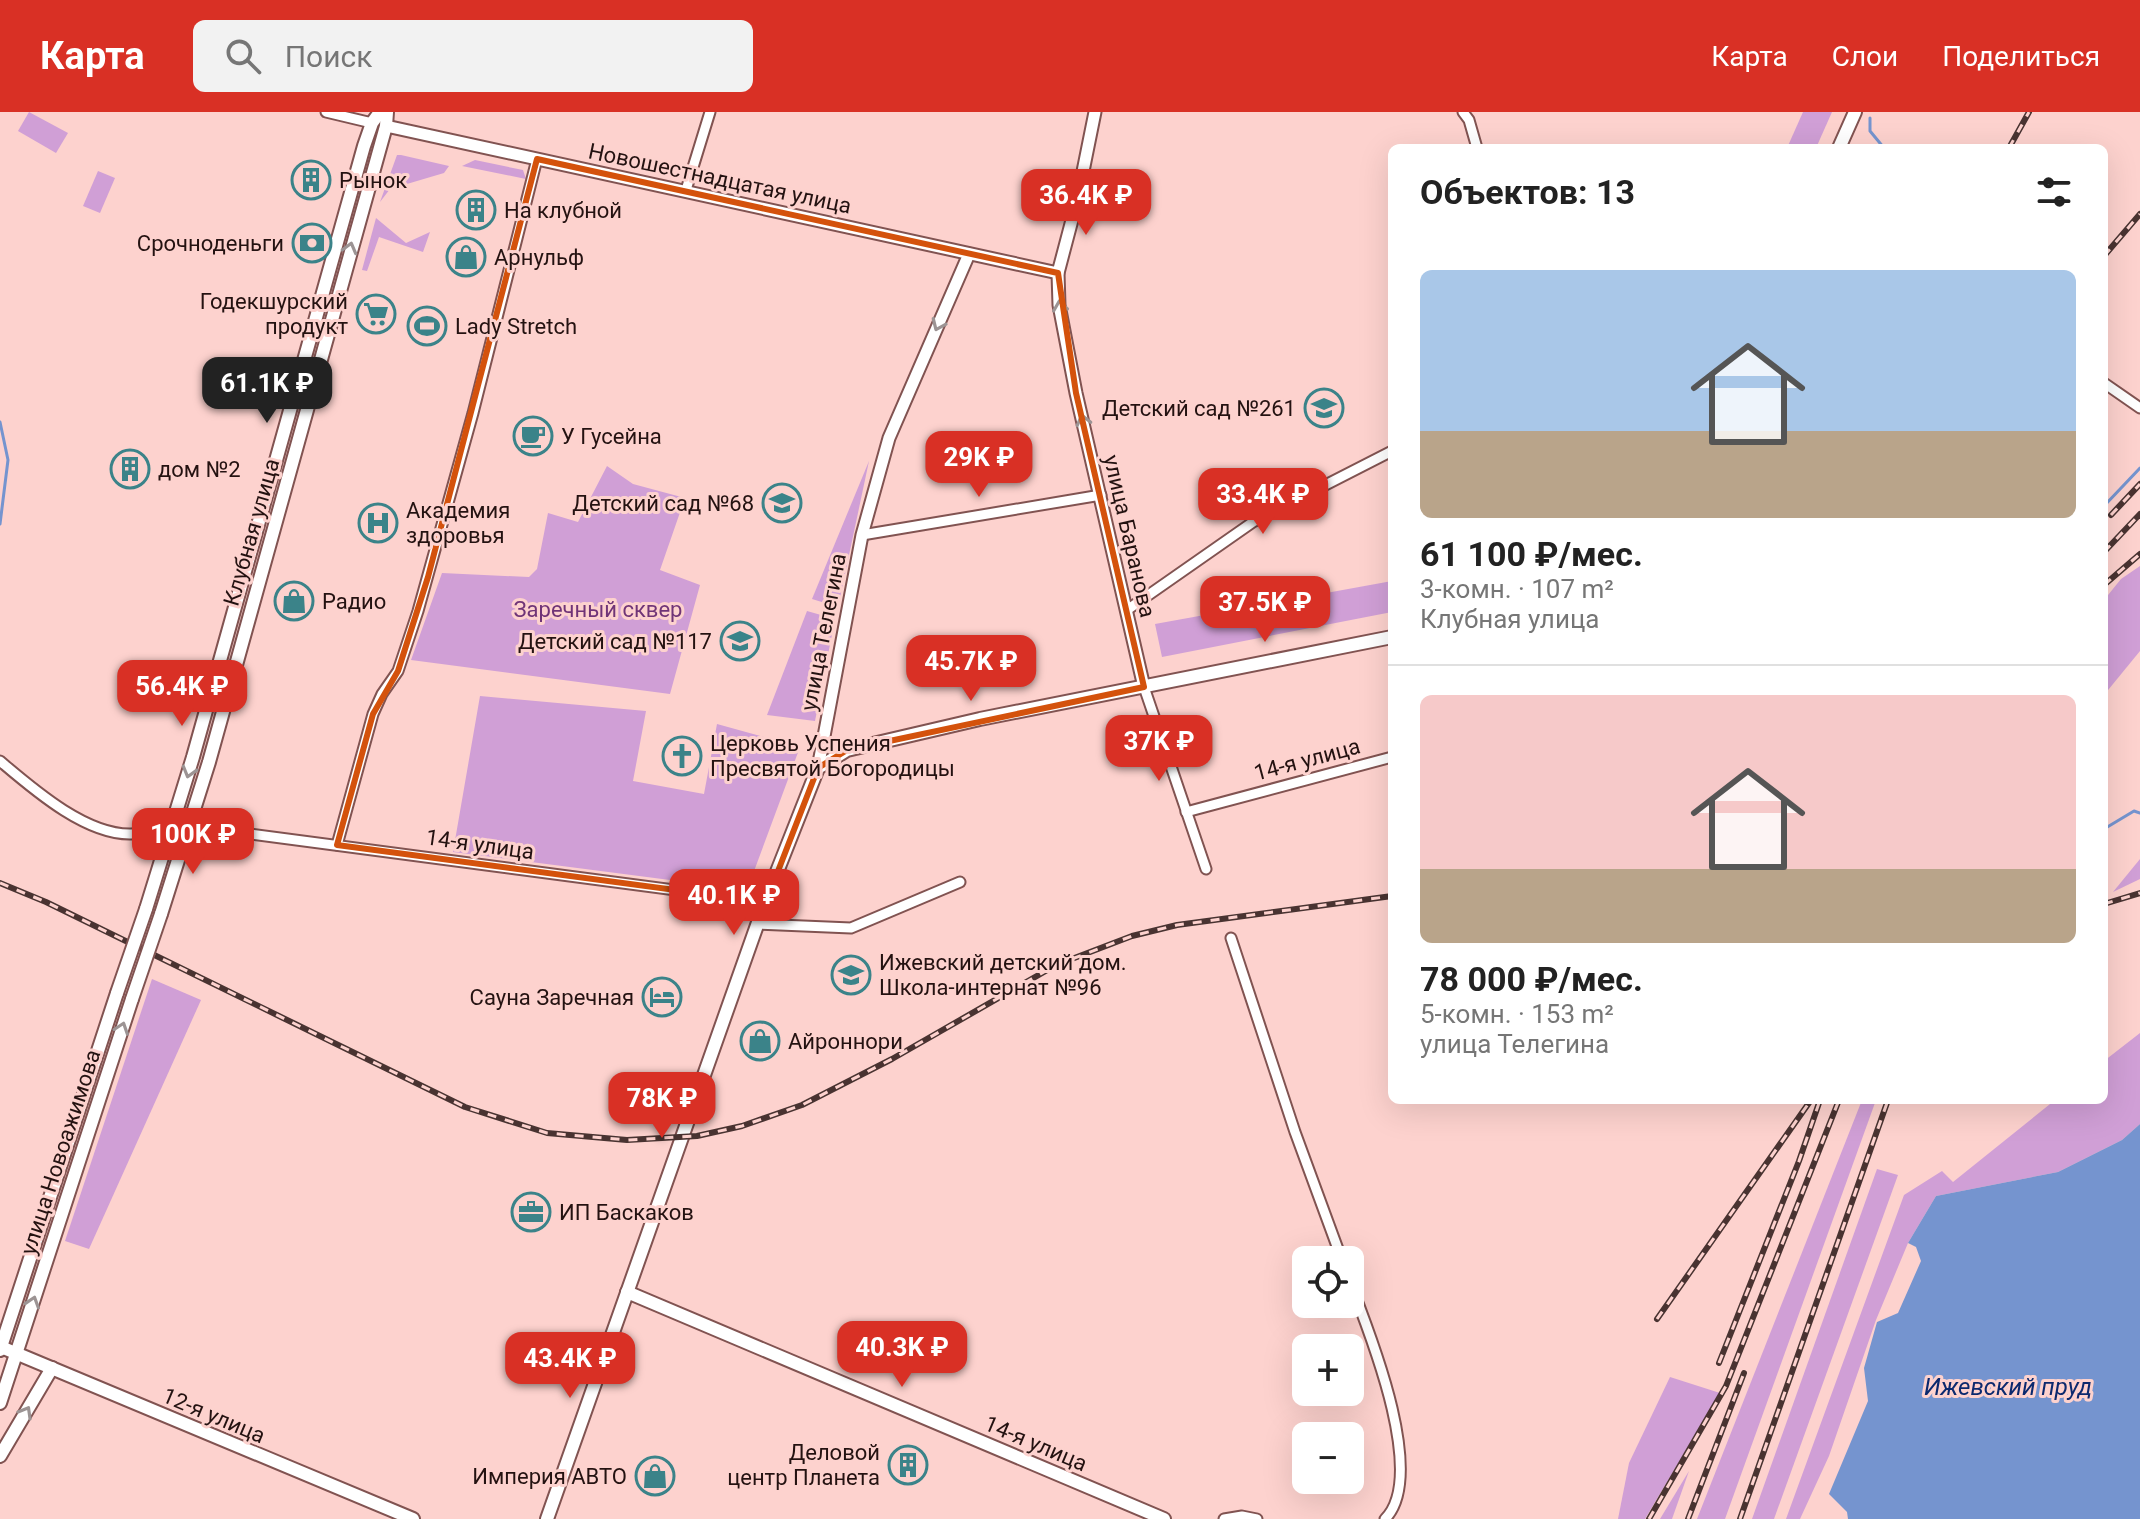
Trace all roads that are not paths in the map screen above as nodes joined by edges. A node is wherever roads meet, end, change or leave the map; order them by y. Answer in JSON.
{"nodes":[{"id":1,"x":326,"y":112,"type":"edge"},
{"id":2,"x":387,"y":112,"type":"edge"},
{"id":3,"x":710,"y":112,"type":"edge"},
{"id":4,"x":1095,"y":112,"type":"edge"},
{"id":5,"x":1463,"y":112,"type":"edge"},
{"id":6,"x":1855,"y":112,"type":"edge"},
{"id":7,"x":376,"y":118,"type":"edge"},
{"id":8,"x":386,"y":126,"type":"junction"},
{"id":9,"x":1476,"y":144,"type":"edge"},
{"id":10,"x":1841,"y":144,"type":"edge"},
{"id":11,"x":537,"y":159,"type":"junction"},
{"id":12,"x":686,"y":190,"type":"junction"},
{"id":13,"x":969,"y":254,"type":"junction"},
{"id":14,"x":1058,"y":273,"type":"junction"},
{"id":15,"x":2108,"y":386,"type":"edge"},
{"id":16,"x":2140,"y":408,"type":"edge"},
{"id":17,"x":1388,"y":453,"type":"edge"},
{"id":18,"x":1101,"y":495,"type":"junction"},
{"id":19,"x":862,"y":535,"type":"junction"},
{"id":20,"x":1127,"y":610,"type":"junction"},
{"id":21,"x":1388,"y":638,"type":"edge"},
{"id":22,"x":1144,"y":687,"type":"junction"},
{"id":23,"x":1388,"y":758,"type":"edge"},
{"id":24,"x":0,"y":761,"type":"edge"},
{"id":25,"x":818,"y":768,"type":"junction"},
{"id":26,"x":1186,"y":812,"type":"junction"},
{"id":27,"x":174,"y":823,"type":"junction"},
{"id":28,"x":190,"y":826,"type":"junction"},
{"id":29,"x":337,"y":845,"type":"junction"},
{"id":30,"x":1206,"y":869,"type":"dead end"},
{"id":31,"x":960,"y":882,"type":"dead end"},
{"id":32,"x":766,"y":902,"type":"junction"},
{"id":33,"x":146,"y":909,"type":"joint"},
{"id":34,"x":161,"y":914,"type":"joint"},
{"id":35,"x":758,"y":924,"type":"junction"},
{"id":36,"x":1231,"y":938,"type":"dead end"},
{"id":37,"x":1337,"y":1246,"type":"edge"},
{"id":38,"x":627,"y":1292,"type":"junction"},
{"id":39,"x":1363,"y":1318,"type":"edge"},
{"id":40,"x":0,"y":1348,"type":"edge"},
{"id":41,"x":16,"y":1353,"type":"junction"},
{"id":42,"x":52,"y":1368,"type":"junction"},
{"id":43,"x":0,"y":1403,"type":"edge"},
{"id":44,"x":0,"y":1456,"type":"edge"},
{"id":45,"x":413,"y":1519,"type":"edge"},
{"id":46,"x":547,"y":1519,"type":"edge"},
{"id":47,"x":1164,"y":1519,"type":"edge"},
{"id":48,"x":1224,"y":1519,"type":"edge"},
{"id":49,"x":1257,"y":1519,"type":"edge"},
{"id":50,"x":1385,"y":1519,"type":"edge"}],
"edges":[{"from":1,"to":7,"type":"street"},
{"from":2,"to":8,"type":"main road","name":"Клубная улица"},
{"from":3,"to":12,"type":"street"},
{"from":4,"to":14,"type":"street","name":"улица Баранова"},
{"from":5,"to":9,"type":"street"},
{"from":6,"to":10,"type":"main road"},
{"from":7,"to":8,"type":"main road","name":"Новошестнадцатая улица"},
{"from":7,"to":27,"type":"main road","name":"Клубная улица","one_way":true},
{"from":8,"to":11,"type":"street","name":"Новошестнадцатая улица"},
{"from":28,"to":8,"type":"main road","name":"Клубная улица","one_way":true},
{"from":11,"to":12,"type":"street","name":"Новошестнадцатая улица"},
{"from":11,"to":29,"type":"street"},
{"from":12,"to":13,"type":"street","name":"Новошестнадцатая улица"},
{"from":13,"to":14,"type":"street","name":"Новошестнадцатая улица"},
{"from":13,"to":19,"type":"street","name":"улица Телегина","one_way":true},
{"from":18,"to":14,"type":"street","name":"улица Баранова","one_way":true},
{"from":15,"to":16,"type":"street"},
{"from":17,"to":20,"type":"street"},
{"from":18,"to":19,"type":"street"},
{"from":18,"to":20,"type":"street","name":"улица Баранова"},
{"from":19,"to":25,"type":"street","name":"улица Телегина"},
{"from":20,"to":22,"type":"street","name":"улица Баранова"},
{"from":21,"to":22,"type":"main road"},
{"from":22,"to":25,"type":"main road"},
{"from":22,"to":26,"type":"street","name":"улица Баранова"},
{"from":23,"to":26,"type":"street","name":"14-я улица"},
{"from":24,"to":27,"type":"street"},
{"from":25,"to":32,"type":"main road","name":"улица Телегина"},
{"from":26,"to":30,"type":"street","name":"улица Баранова"},
{"from":27,"to":28,"type":"main road"},
{"from":27,"to":33,"type":"main road","name":"Клубная улица"},
{"from":28,"to":29,"type":"street","name":"14-я улица"},
{"from":28,"to":34,"type":"main road","name":"Клубная улица"},
{"from":29,"to":32,"type":"street","name":"14-я улица"},
{"from":31,"to":35,"type":"street"},
{"from":32,"to":35,"type":"main road","name":"улица Телегина"},
{"from":33,"to":40,"type":"main road","name":"улица Новоажимова","bridge":true},
{"from":41,"to":34,"type":"main road","name":"улица Новоажимова","one_way":true,"bridge":true},
{"from":35,"to":38,"type":"main road","name":"улица Телегина"},
{"from":36,"to":37,"type":"street"},
{"from":38,"to":46,"type":"main road","name":"улица Телегина"},
{"from":38,"to":47,"type":"main road","name":"14-я улица"},
{"from":39,"to":50,"type":"street"},
{"from":40,"to":41,"type":"main road","name":"12-я улица"},
{"from":41,"to":42,"type":"main road","name":"12-я улица"},
{"from":41,"to":43,"type":"main road","name":"улица Новоажимова"},
{"from":44,"to":42,"type":"main road","one_way":true},
{"from":42,"to":45,"type":"main road","name":"12-я улица"},
{"from":48,"to":49,"type":"street"}]}
